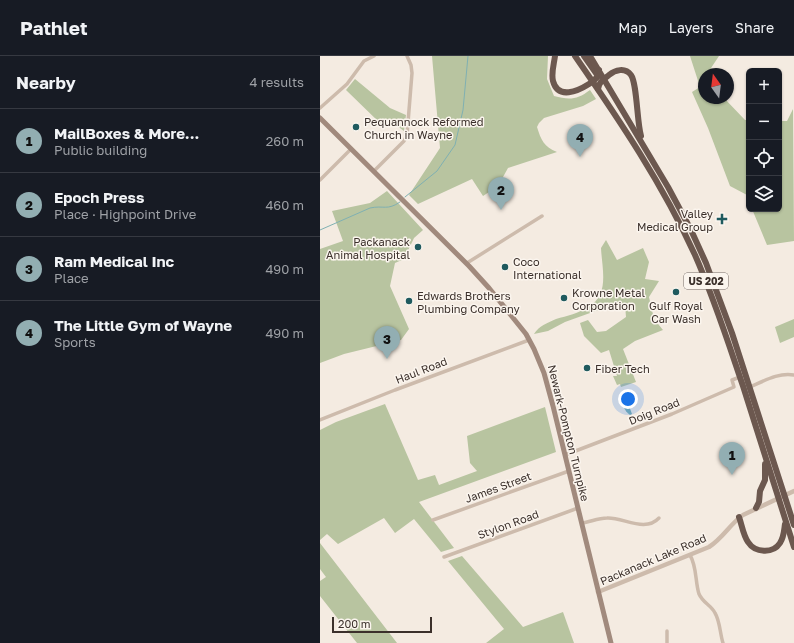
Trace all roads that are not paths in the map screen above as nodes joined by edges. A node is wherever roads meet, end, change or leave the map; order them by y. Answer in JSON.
{"nodes":[{"id":1,"x":374,"y":56,"type":"edge"},
{"id":2,"x":407,"y":56,"type":"edge"},
{"id":3,"x":555,"y":56,"type":"edge"},
{"id":4,"x":575,"y":56,"type":"edge"},
{"id":5,"x":584,"y":56,"type":"edge"},
{"id":6,"x":590,"y":56,"type":"edge"},
{"id":7,"x":600,"y":76,"type":"junction"},
{"id":8,"x":592,"y":81,"type":"junction"},
{"id":9,"x":598,"y":89,"type":"junction"},
{"id":10,"x":320,"y":108,"type":"edge"},
{"id":11,"x":320,"y":118,"type":"edge"},
{"id":12,"x":643,"y":144,"type":"junction"},
{"id":13,"x":351,"y":149,"type":"junction"},
{"id":14,"x":374,"y":171,"type":"junction"},
{"id":15,"x":320,"y":180,"type":"edge"},
{"id":16,"x":542,"y":216,"type":"dead end"},
{"id":17,"x":467,"y":263,"type":"junction"},
{"id":18,"x":529,"y":340,"type":"junction"},
{"id":19,"x":794,"y":375,"type":"edge"},
{"id":20,"x":740,"y":377,"type":"junction"},
{"id":21,"x":750,"y":387,"type":"junction"},
{"id":22,"x":320,"y":420,"type":"edge"},
{"id":23,"x":765,"y":454,"type":"junction"},
{"id":24,"x":565,"y":455,"type":"junction"},
{"id":25,"x":569,"y":471,"type":"junction"},
{"id":26,"x":794,"y":491,"type":"edge"},
{"id":27,"x":782,"y":497,"type":"junction"},
{"id":28,"x":578,"y":508,"type":"junction"},
{"id":29,"x":756,"y":508,"type":"junction"},
{"id":30,"x":739,"y":517,"type":"junction"},
{"id":31,"x":659,"y":518,"type":"dead end"},
{"id":32,"x":433,"y":520,"type":"dead end"},
{"id":33,"x":786,"y":521,"type":"junction"},
{"id":34,"x":582,"y":523,"type":"junction"},
{"id":35,"x":794,"y":525,"type":"edge"},
{"id":36,"x":794,"y":547,"type":"edge"},
{"id":37,"x":690,"y":554,"type":"junction"},
{"id":38,"x":444,"y":557,"type":"dead end"},
{"id":39,"x":598,"y":592,"type":"junction"},
{"id":40,"x":667,"y":631,"type":"dead end"},
{"id":41,"x":611,"y":643,"type":"edge"},
{"id":42,"x":667,"y":643,"type":"edge"},
{"id":43,"x":723,"y":643,"type":"edge"}],
"edges":[{"from":1,"to":10,"type":"street"},
{"from":2,"to":14,"type":"street"},
{"from":3,"to":8,"type":"highway"},
{"from":4,"to":8,"type":"highway","number":"US 202"},
{"from":5,"to":7,"type":"highway"},
{"from":6,"to":7,"type":"highway"},
{"from":7,"to":8,"type":"highway"},
{"from":7,"to":9,"type":"highway"},
{"from":7,"to":12,"type":"highway","number":"US 202"},
{"from":7,"to":12,"type":"highway"},
{"from":8,"to":9,"type":"highway","number":"US 202"},
{"from":9,"to":20,"type":"highway","number":"US 202"},
{"from":11,"to":13,"type":"main road","name":"Newark-Pompton Turnpike"},
{"from":12,"to":21,"type":"highway","number":"US 202"},
{"from":13,"to":14,"type":"main road","name":"Newark-Pompton Turnpike"},
{"from":13,"to":15,"type":"street"},
{"from":14,"to":17,"type":"main road","name":"Newark-Pompton Turnpike"},
{"from":16,"to":17,"type":"street"},
{"from":17,"to":18,"type":"main road","name":"Newark-Pompton Turnpike"},
{"from":18,"to":22,"type":"street","name":"Haul Road"},
{"from":18,"to":24,"type":"main road","name":"Newark-Pompton Turnpike"},
{"from":19,"to":21,"type":"street"},
{"from":20,"to":23,"type":"highway","number":"US 202"},
{"from":20,"to":24,"type":"street","name":"Doig Road"},
{"from":21,"to":27,"type":"highway","number":"US 202"},
{"from":23,"to":27,"type":"highway","number":"US 202"},
{"from":23,"to":29,"type":"highway"},
{"from":24,"to":25,"type":"main road","name":"Newark-Pompton Turnpike"},
{"from":25,"to":28,"type":"main road","name":"Newark-Pompton Turnpike"},
{"from":25,"to":32,"type":"street","name":"James Street"},
{"from":26,"to":27,"type":"street","name":"Packanack Lake Road"},
{"from":27,"to":29,"type":"street","name":"Packanack Lake Road"},
{"from":27,"to":33,"type":"highway","number":"US 202"},
{"from":27,"to":35,"type":"highway","number":"US 202"},
{"from":28,"to":34,"type":"main road","name":"Newark-Pompton Turnpike"},
{"from":28,"to":38,"type":"street","name":"Stylon Road"},
{"from":29,"to":30,"type":"street","name":"Packanack Lake Road"},
{"from":30,"to":33,"type":"highway"},
{"from":30,"to":37,"type":"street","name":"Packanack Lake Road"},
{"from":31,"to":34,"type":"street"},
{"from":33,"to":36,"type":"highway","number":"US 202"},
{"from":34,"to":39,"type":"main road","name":"Newark-Pompton Turnpike"},
{"from":37,"to":39,"type":"street","name":"Packanack Lake Road"},
{"from":37,"to":43,"type":"street"},
{"from":39,"to":41,"type":"main road","name":"Newark-Pompton Turnpike"},
{"from":40,"to":42,"type":"street"}]}
